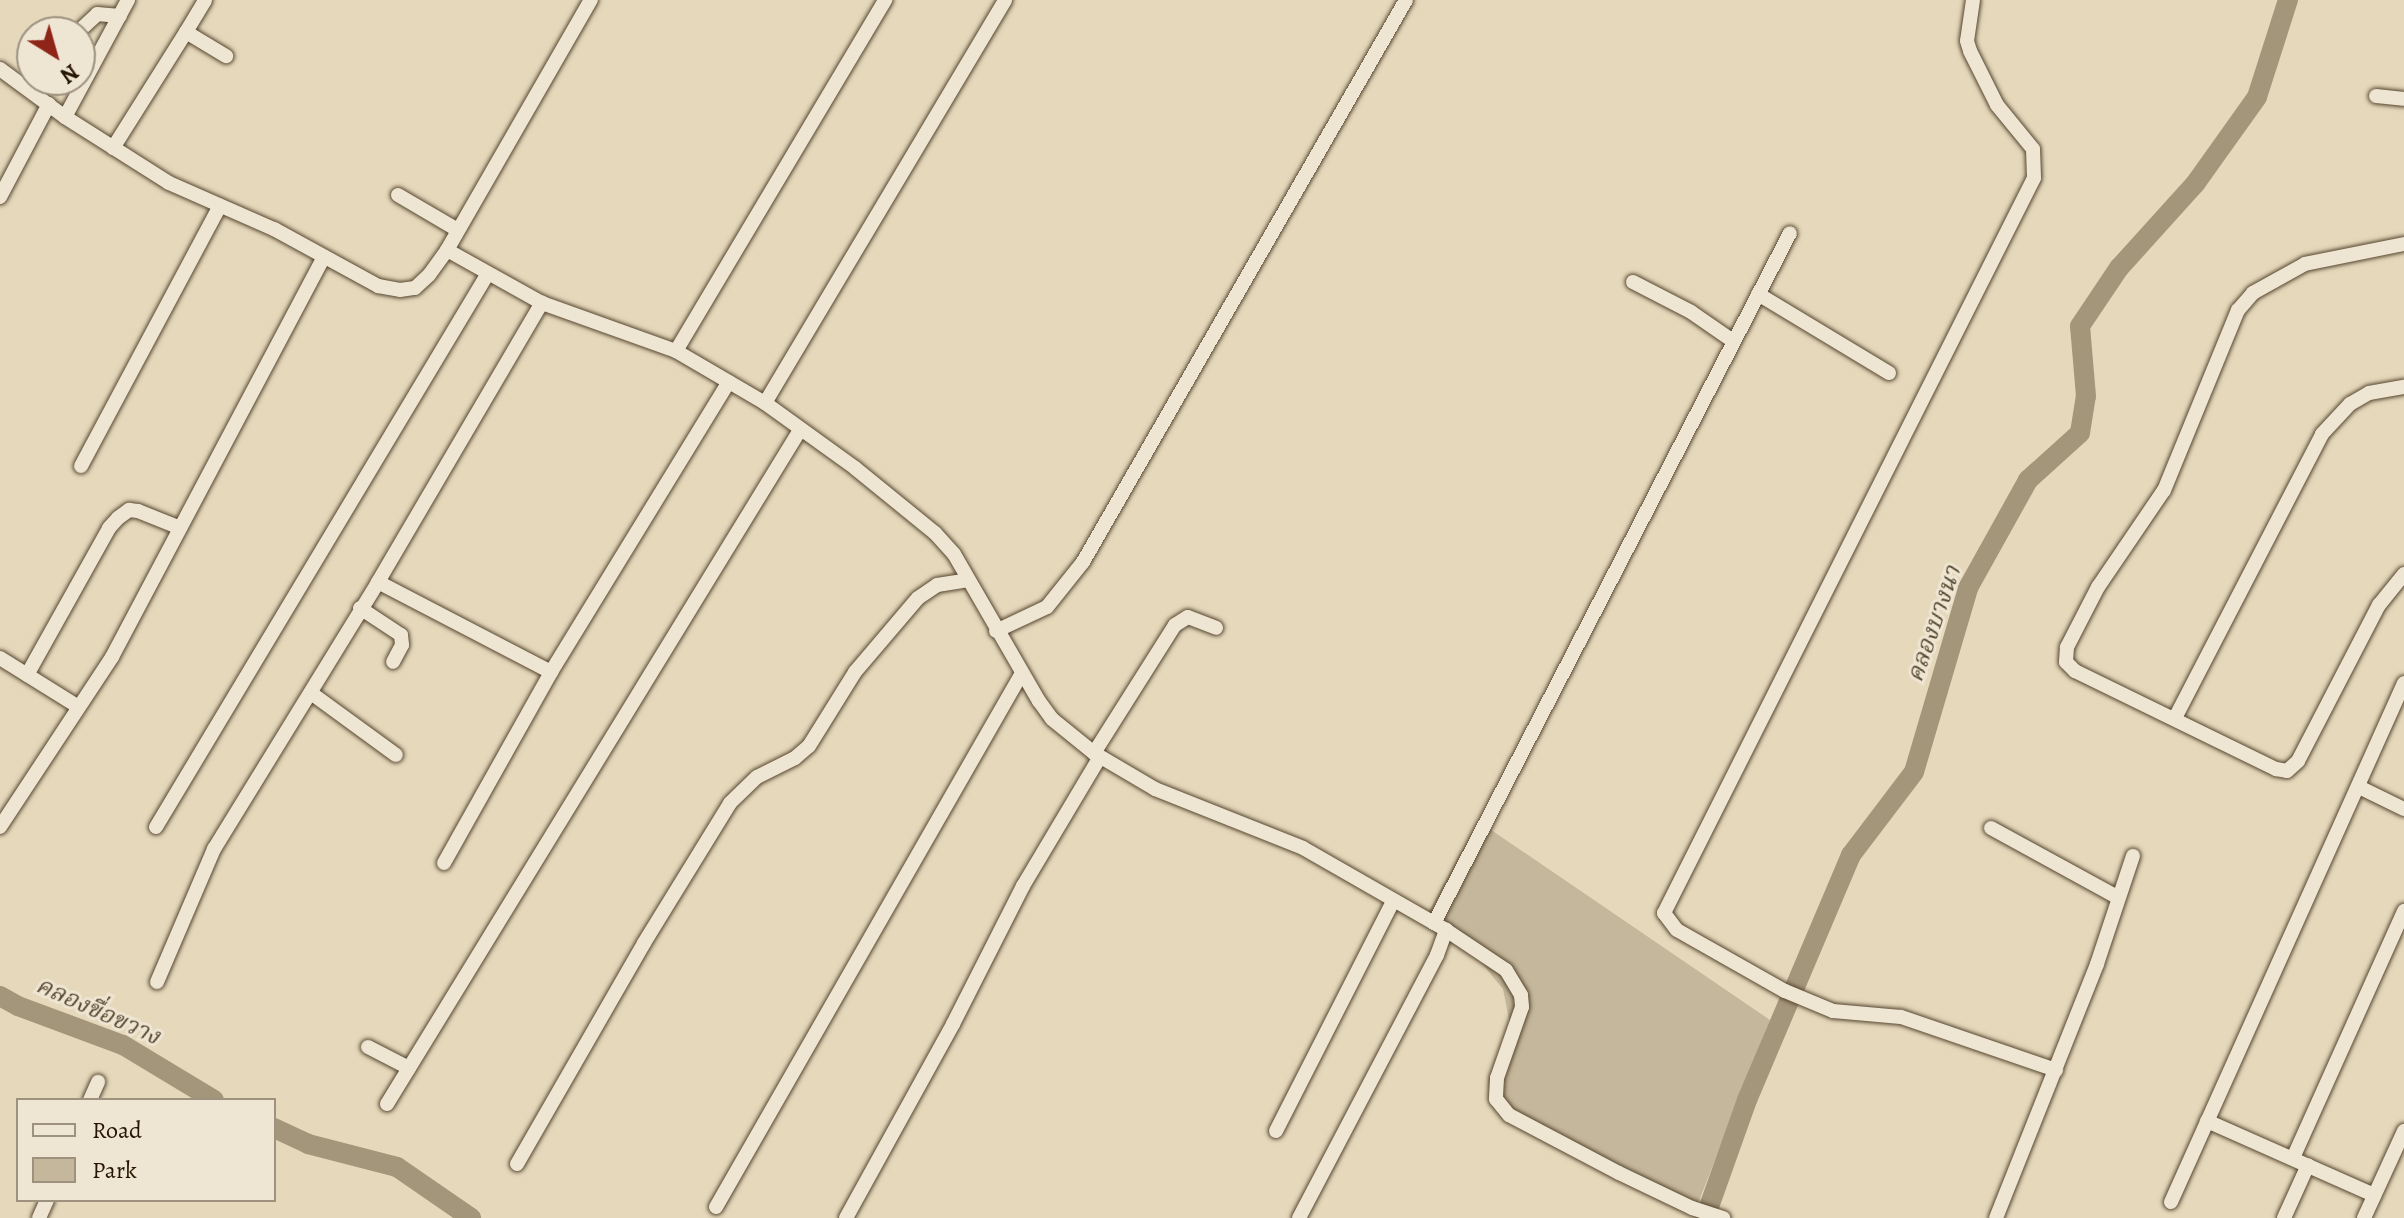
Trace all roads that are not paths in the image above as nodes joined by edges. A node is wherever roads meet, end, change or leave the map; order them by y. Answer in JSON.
{"nodes":[{"id":1,"x":128,"y":0,"type":"edge"},
{"id":2,"x":205,"y":0,"type":"edge"},
{"id":3,"x":591,"y":0,"type":"edge"},
{"id":4,"x":885,"y":0,"type":"edge"},
{"id":5,"x":1005,"y":0,"type":"edge"},
{"id":6,"x":1406,"y":0,"type":"edge"},
{"id":7,"x":1973,"y":0,"type":"edge"},
{"id":8,"x":95,"y":16,"type":"edge"},
{"id":9,"x":120,"y":16,"type":"junction"},
{"id":10,"x":186,"y":32,"type":"junction"},
{"id":11,"x":226,"y":56,"type":"dead end"},
{"id":12,"x":0,"y":69,"type":"edge"},
{"id":13,"x":44,"y":96,"type":"edge"},
{"id":14,"x":2376,"y":96,"type":"dead end"},
{"id":15,"x":2404,"y":99,"type":"edge"},
{"id":16,"x":43,"y":100,"type":"junction"},
{"id":17,"x":65,"y":117,"type":"junction"},
{"id":18,"x":113,"y":148,"type":"junction"},
{"id":19,"x":398,"y":195,"type":"dead end"},
{"id":20,"x":0,"y":197,"type":"edge"},
{"id":21,"x":220,"y":206,"type":"junction"},
{"id":22,"x":456,"y":229,"type":"junction"},
{"id":23,"x":1790,"y":233,"type":"dead end"},
{"id":24,"x":2404,"y":244,"type":"edge"},
{"id":25,"x":447,"y":250,"type":"junction"},
{"id":26,"x":324,"y":257,"type":"junction"},
{"id":27,"x":487,"y":275,"type":"junction"},
{"id":28,"x":1633,"y":282,"type":"dead end"},
{"id":29,"x":1758,"y":294,"type":"junction"},
{"id":30,"x":542,"y":303,"type":"junction"},
{"id":31,"x":1733,"y":341,"type":"junction"},
{"id":32,"x":676,"y":351,"type":"junction"},
{"id":33,"x":1889,"y":373,"type":"dead end"},
{"id":34,"x":729,"y":382,"type":"junction"},
{"id":35,"x":2404,"y":387,"type":"edge"},
{"id":36,"x":765,"y":403,"type":"junction"},
{"id":37,"x":800,"y":430,"type":"junction"},
{"id":38,"x":81,"y":466,"type":"dead end"},
{"id":39,"x":180,"y":528,"type":"junction"},
{"id":40,"x":2404,"y":574,"type":"edge"},
{"id":41,"x":969,"y":580,"type":"junction"},
{"id":42,"x":378,"y":582,"type":"junction"},
{"id":43,"x":360,"y":608,"type":"junction"},
{"id":44,"x":1216,"y":628,"type":"dead end"},
{"id":45,"x":996,"y":631,"type":"junction"},
{"id":46,"x":0,"y":658,"type":"edge"},
{"id":47,"x":393,"y":662,"type":"dead end"},
{"id":48,"x":551,"y":672,"type":"junction"},
{"id":49,"x":1022,"y":673,"type":"junction"},
{"id":50,"x":27,"y":675,"type":"junction"},
{"id":51,"x":2404,"y":683,"type":"edge"},
{"id":52,"x":311,"y":693,"type":"junction"},
{"id":53,"x":77,"y":706,"type":"junction"},
{"id":54,"x":2399,"y":707,"type":"edge"},
{"id":55,"x":2175,"y":718,"type":"junction"},
{"id":56,"x":396,"y":755,"type":"dead end"},
{"id":57,"x":1097,"y":755,"type":"junction"},
{"id":58,"x":2359,"y":787,"type":"junction"},
{"id":59,"x":2404,"y":809,"type":"edge"},
{"id":60,"x":0,"y":827,"type":"edge"},
{"id":61,"x":156,"y":827,"type":"dead end"},
{"id":62,"x":1991,"y":828,"type":"dead end"},
{"id":63,"x":2133,"y":856,"type":"dead end"},
{"id":64,"x":444,"y":863,"type":"dead end"},
{"id":65,"x":2117,"y":897,"type":"junction"},
{"id":66,"x":1393,"y":901,"type":"junction"},
{"id":67,"x":2404,"y":911,"type":"edge"},
{"id":68,"x":1440,"y":927,"type":"junction"},
{"id":69,"x":157,"y":982,"type":"dead end"},
{"id":70,"x":368,"y":1047,"type":"dead end"},
{"id":71,"x":409,"y":1068,"type":"junction"},
{"id":72,"x":2056,"y":1070,"type":"junction"},
{"id":73,"x":98,"y":1082,"type":"dead end"},
{"id":74,"x":91,"y":1098,"type":"edge"},
{"id":75,"x":387,"y":1104,"type":"dead end"},
{"id":76,"x":2207,"y":1121,"type":"junction"},
{"id":77,"x":1276,"y":1131,"type":"dead end"},
{"id":78,"x":2404,"y":1131,"type":"edge"},
{"id":79,"x":2293,"y":1158,"type":"junction"},
{"id":80,"x":517,"y":1164,"type":"dead end"},
{"id":81,"x":2308,"y":1165,"type":"junction"},
{"id":82,"x":2374,"y":1195,"type":"junction"},
{"id":83,"x":2171,"y":1202,"type":"dead end"},
{"id":84,"x":716,"y":1207,"type":"dead end"},
{"id":85,"x":846,"y":1218,"type":"edge"},
{"id":86,"x":1299,"y":1218,"type":"edge"},
{"id":87,"x":1723,"y":1218,"type":"edge"},
{"id":88,"x":1996,"y":1218,"type":"edge"},
{"id":89,"x":2284,"y":1218,"type":"edge"},
{"id":90,"x":2364,"y":1218,"type":"edge"}],
"edges":[{"from":1,"to":9,"type":"street"},
{"from":2,"to":10,"type":"street"},
{"from":3,"to":22,"type":"street"},
{"from":4,"to":32,"type":"street"},
{"from":5,"to":36,"type":"street"},
{"from":6,"to":45,"type":"street"},
{"from":7,"to":72,"type":"street"},
{"from":8,"to":9,"type":"street"},
{"from":9,"to":17,"type":"street"},
{"from":10,"to":11,"type":"street"},
{"from":10,"to":18,"type":"street"},
{"from":12,"to":16,"type":"street"},
{"from":13,"to":16,"type":"street"},
{"from":14,"to":15,"type":"street"},
{"from":16,"to":17,"type":"street"},
{"from":16,"to":20,"type":"street"},
{"from":17,"to":18,"type":"street"},
{"from":18,"to":21,"type":"street"},
{"from":19,"to":22,"type":"street"},
{"from":21,"to":26,"type":"street"},
{"from":21,"to":38,"type":"street"},
{"from":22,"to":25,"type":"street"},
{"from":23,"to":29,"type":"street"},
{"from":24,"to":55,"type":"street"},
{"from":25,"to":26,"type":"street"},
{"from":25,"to":27,"type":"street"},
{"from":26,"to":39,"type":"street"},
{"from":27,"to":30,"type":"street"},
{"from":27,"to":61,"type":"street"},
{"from":28,"to":31,"type":"street"},
{"from":29,"to":31,"type":"street"},
{"from":29,"to":33,"type":"street"},
{"from":30,"to":32,"type":"street"},
{"from":30,"to":42,"type":"street"},
{"from":31,"to":68,"type":"street"},
{"from":32,"to":34,"type":"street"},
{"from":34,"to":36,"type":"street"},
{"from":34,"to":48,"type":"street"},
{"from":35,"to":55,"type":"street"},
{"from":36,"to":37,"type":"street"},
{"from":37,"to":41,"type":"street"},
{"from":37,"to":71,"type":"street"},
{"from":39,"to":50,"type":"street"},
{"from":39,"to":53,"type":"street"},
{"from":40,"to":55,"type":"street"},
{"from":41,"to":45,"type":"street"},
{"from":41,"to":80,"type":"street"},
{"from":42,"to":43,"type":"street"},
{"from":42,"to":48,"type":"street"},
{"from":43,"to":47,"type":"street"},
{"from":43,"to":52,"type":"street"},
{"from":44,"to":57,"type":"street"},
{"from":45,"to":49,"type":"street"},
{"from":46,"to":50,"type":"street"},
{"from":48,"to":64,"type":"street"},
{"from":49,"to":57,"type":"street"},
{"from":49,"to":84,"type":"street"},
{"from":50,"to":53,"type":"street"},
{"from":51,"to":54,"type":"street"},
{"from":52,"to":56,"type":"street"},
{"from":52,"to":69,"type":"street"},
{"from":53,"to":60,"type":"street"},
{"from":54,"to":58,"type":"street"},
{"from":57,"to":66,"type":"street"},
{"from":57,"to":85,"type":"street"},
{"from":58,"to":59,"type":"street"},
{"from":58,"to":76,"type":"street"},
{"from":62,"to":65,"type":"street"},
{"from":63,"to":65,"type":"street"},
{"from":65,"to":72,"type":"street"},
{"from":66,"to":68,"type":"street"},
{"from":66,"to":77,"type":"street"},
{"from":67,"to":79,"type":"street"},
{"from":68,"to":86,"type":"street"},
{"from":68,"to":87,"type":"street"},
{"from":70,"to":71,"type":"street"},
{"from":71,"to":75,"type":"street"},
{"from":72,"to":88,"type":"street"},
{"from":73,"to":74,"type":"street"},
{"from":76,"to":79,"type":"street"},
{"from":76,"to":83,"type":"street"},
{"from":78,"to":82,"type":"street"},
{"from":79,"to":81,"type":"street"},
{"from":81,"to":82,"type":"street"},
{"from":81,"to":89,"type":"street"},
{"from":82,"to":90,"type":"street"}]}
